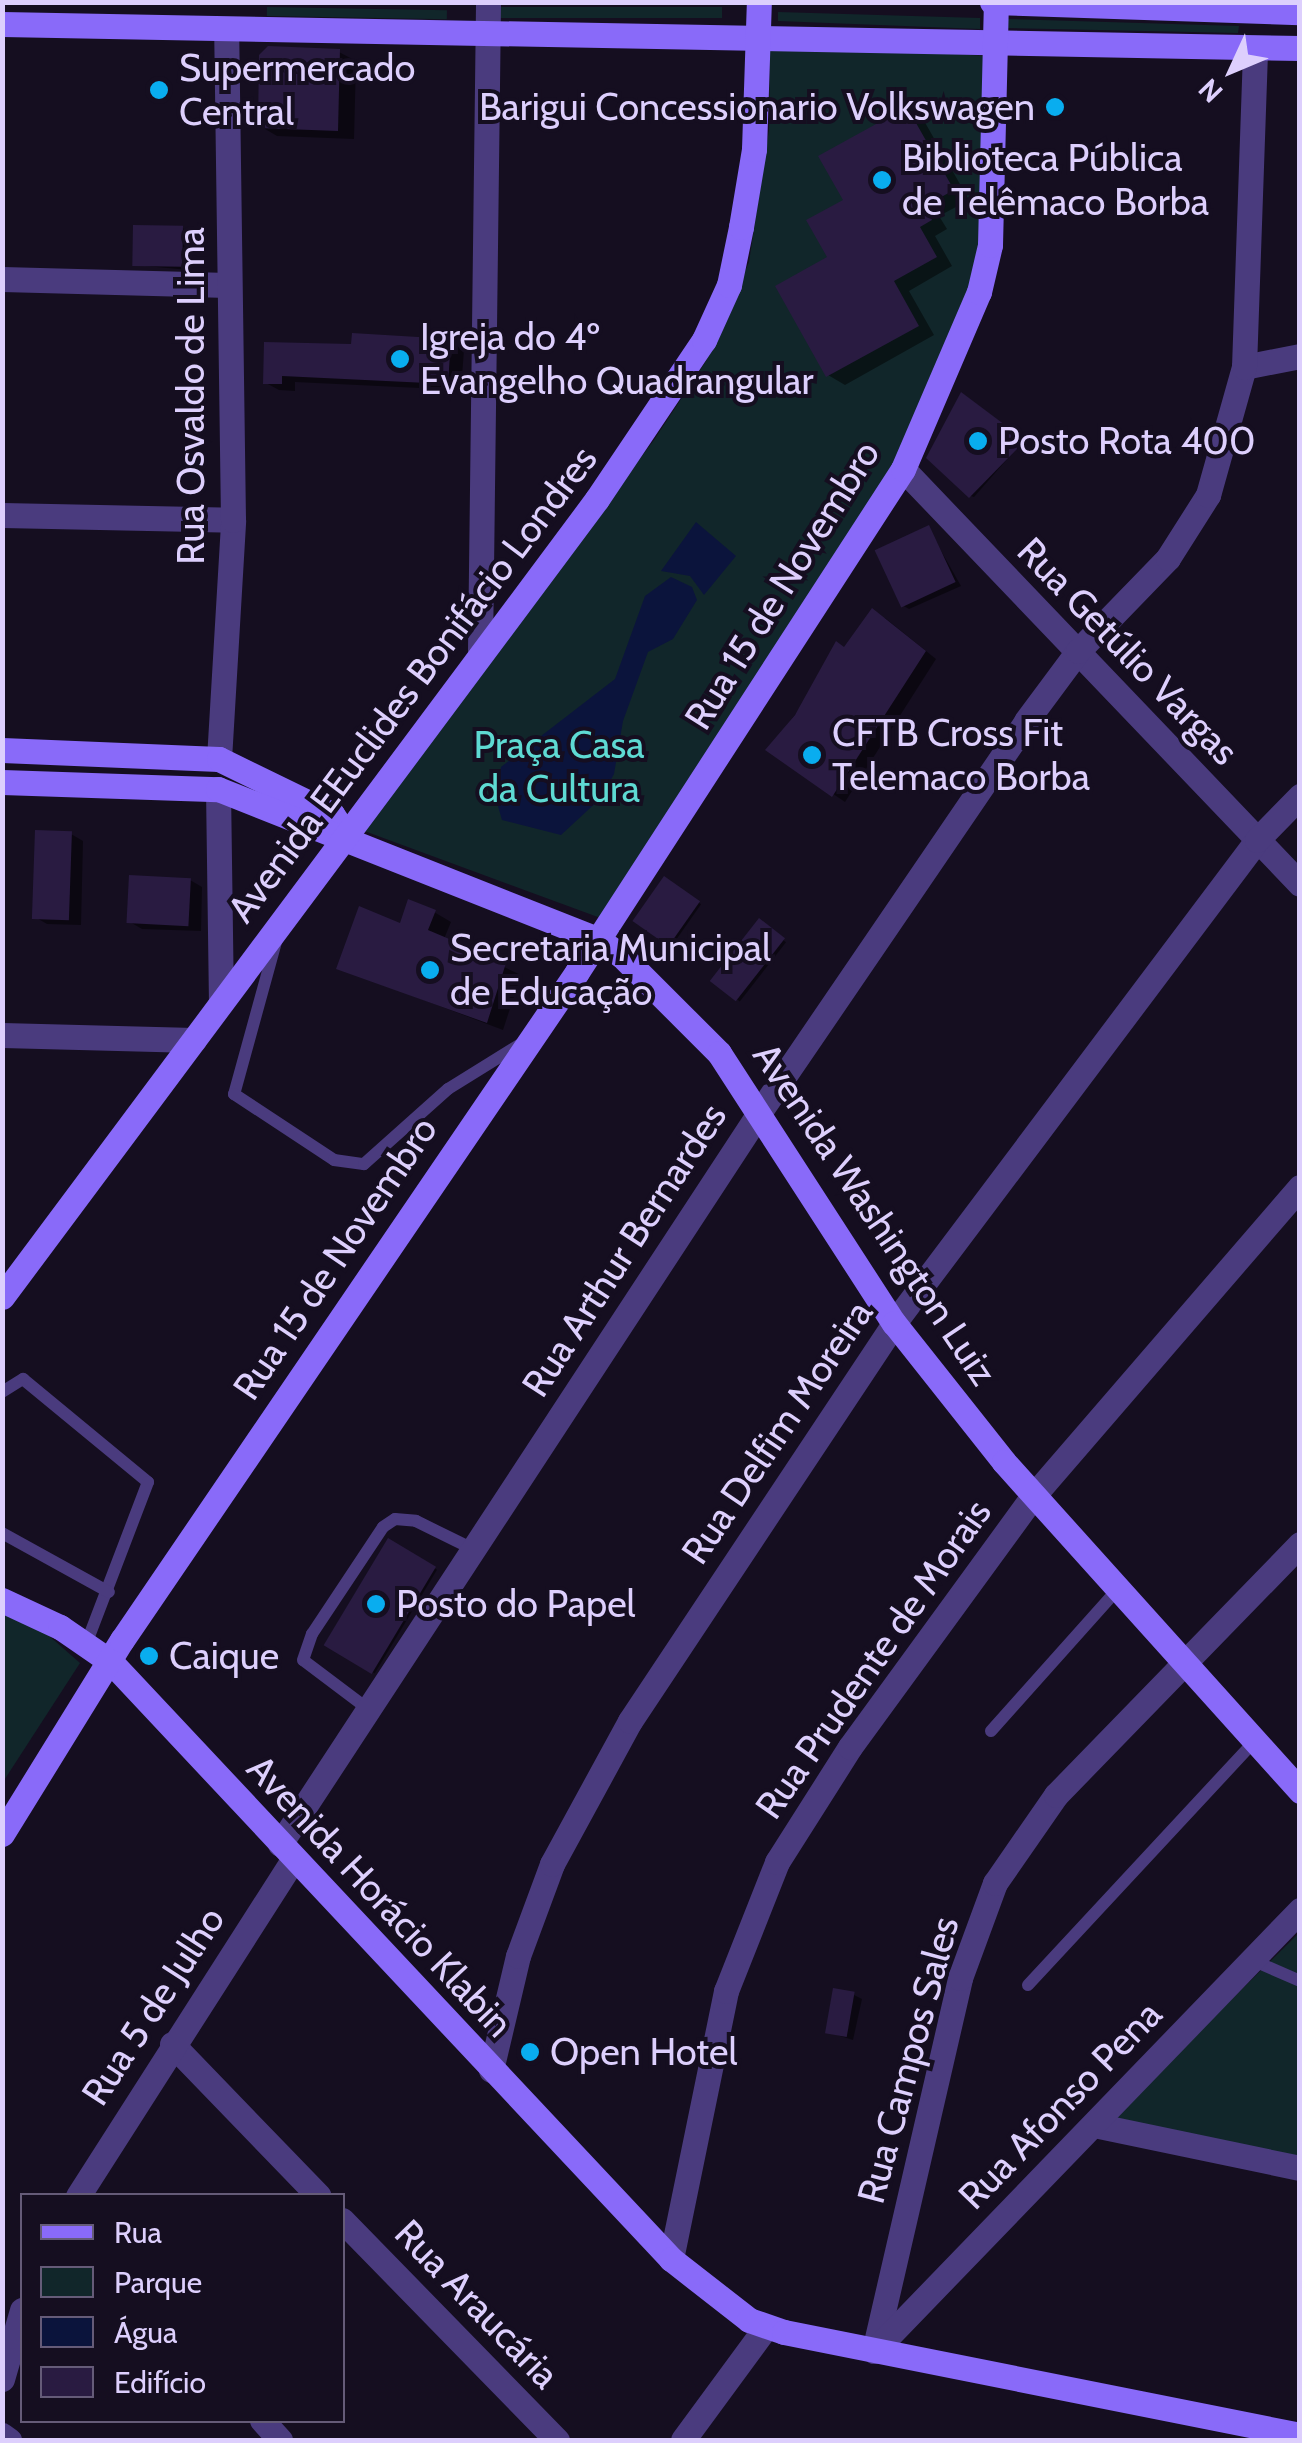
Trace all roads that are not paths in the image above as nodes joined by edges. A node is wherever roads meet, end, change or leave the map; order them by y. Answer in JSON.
{"nodes":[{"id":1,"x":488,"y":2,"type":"edge"},
{"id":2,"x":759,"y":2,"type":"edge"},
{"id":3,"x":995,"y":3,"type":"edge"},
{"id":4,"x":1264,"y":7,"type":"edge"},
{"id":5,"x":1300,"y":12,"type":"edge"},
{"id":6,"x":2,"y":24,"type":"edge"},
{"id":7,"x":226,"y":32,"type":"junction"},
{"id":8,"x":488,"y":33,"type":"junction"},
{"id":9,"x":758,"y":35,"type":"junction"},
{"id":10,"x":994,"y":46,"type":"junction"},
{"id":11,"x":1256,"y":48,"type":"junction"},
{"id":12,"x":1300,"y":48,"type":"edge"},
{"id":13,"x":2,"y":279,"type":"edge"},
{"id":14,"x":228,"y":285,"type":"junction"},
{"id":15,"x":1300,"y":356,"type":"edge"},
{"id":16,"x":1244,"y":367,"type":"junction"},
{"id":17,"x":903,"y":469,"type":"junction"},
{"id":18,"x":2,"y":515,"type":"edge"},
{"id":19,"x":234,"y":520,"type":"junction"},
{"id":20,"x":480,"y":650,"type":"junction"},
{"id":21,"x":1078,"y":652,"type":"junction"},
{"id":22,"x":2,"y":750,"type":"edge"},
{"id":23,"x":219,"y":759,"type":"junction"},
{"id":24,"x":2,"y":782,"type":"edge"},
{"id":25,"x":218,"y":789,"type":"junction"},
{"id":26,"x":1300,"y":796,"type":"edge"},
{"id":27,"x":346,"y":836,"type":"junction"},
{"id":28,"x":1256,"y":840,"type":"junction"},
{"id":29,"x":1300,"y":884,"type":"edge"},
{"id":30,"x":280,"y":924,"type":"junction"},
{"id":31,"x":598,"y":939,"type":"junction"},
{"id":32,"x":221,"y":1002,"type":"junction"},
{"id":33,"x":2,"y":1035,"type":"edge"},
{"id":34,"x":194,"y":1040,"type":"junction"},
{"id":35,"x":528,"y":1040,"type":"junction"},
{"id":36,"x":758,"y":1113,"type":"junction"},
{"id":37,"x":1300,"y":1188,"type":"edge"},
{"id":38,"x":11,"y":1275,"type":"edge"},
{"id":39,"x":2,"y":1298,"type":"edge"},
{"id":40,"x":894,"y":1323,"type":"junction"},
{"id":41,"x":2,"y":1392,"type":"edge"},
{"id":42,"x":1034,"y":1496,"type":"junction"},
{"id":43,"x":2,"y":1533,"type":"edge"},
{"id":44,"x":1300,"y":1544,"type":"edge"},
{"id":45,"x":473,"y":1549,"type":"junction"},
{"id":46,"x":1116,"y":1590,"type":"junction"},
{"id":47,"x":109,"y":1592,"type":"junction"},
{"id":48,"x":2,"y":1600,"type":"edge"},
{"id":49,"x":86,"y":1644,"type":"junction"},
{"id":50,"x":116,"y":1651,"type":"junction"},
{"id":51,"x":1182,"y":1665,"type":"junction"},
{"id":52,"x":368,"y":1709,"type":"junction"},
{"id":53,"x":991,"y":1731,"type":"dead end"},
{"id":54,"x":1252,"y":1744,"type":"junction"},
{"id":55,"x":1300,"y":1791,"type":"edge"},
{"id":56,"x":2,"y":1834,"type":"edge"},
{"id":57,"x":287,"y":1851,"type":"junction"},
{"id":58,"x":1300,"y":1910,"type":"edge"},
{"id":59,"x":1252,"y":1960,"type":"junction"},
{"id":60,"x":1300,"y":1981,"type":"edge"},
{"id":61,"x":1028,"y":1985,"type":"dead end"},
{"id":62,"x":172,"y":2044,"type":"junction"},
{"id":63,"x":492,"y":2070,"type":"junction"},
{"id":64,"x":1094,"y":2125,"type":"junction"},
{"id":65,"x":1300,"y":2168,"type":"edge"},
{"id":66,"x":80,"y":2193,"type":"edge"},
{"id":67,"x":316,"y":2193,"type":"edge"},
{"id":68,"x":345,"y":2223,"type":"edge"},
{"id":69,"x":671,"y":2260,"type":"junction"},
{"id":70,"x":20,"y":2317,"type":"edge"},
{"id":71,"x":766,"y":2327,"type":"junction"},
{"id":72,"x":874,"y":2350,"type":"junction"},
{"id":73,"x":2,"y":2379,"type":"edge"},
{"id":74,"x":2,"y":2434,"type":"edge"},
{"id":75,"x":1300,"y":2436,"type":"edge"},
{"id":76,"x":8,"y":2440,"type":"edge"},
{"id":77,"x":557,"y":2440,"type":"edge"},
{"id":78,"x":683,"y":2440,"type":"edge"}],
"edges":[{"from":1,"to":8,"type":"street"},
{"from":2,"to":9,"type":"main road","name":"Avenida EEuclides Bonifácio Londres"},
{"from":3,"to":4,"type":"main road"},
{"from":3,"to":10,"type":"main road","name":"Rua 15 de Novembro"},
{"from":4,"to":5,"type":"main road"},
{"from":6,"to":7,"type":"main road"},
{"from":7,"to":8,"type":"main road"},
{"from":7,"to":14,"type":"street","name":"Rua Osvaldo de Lima"},
{"from":8,"to":9,"type":"main road"},
{"from":8,"to":20,"type":"street"},
{"from":9,"to":10,"type":"main road"},
{"from":9,"to":20,"type":"main road","name":"Avenida EEuclides Bonifácio Londres"},
{"from":10,"to":11,"type":"main road"},
{"from":10,"to":17,"type":"main road","name":"Rua 15 de Novembro"},
{"from":11,"to":12,"type":"main road"},
{"from":11,"to":16,"type":"street","name":"Rua Arthur Bernardes"},
{"from":13,"to":14,"type":"street"},
{"from":14,"to":19,"type":"street","name":"Rua Osvaldo de Lima"},
{"from":15,"to":16,"type":"street"},
{"from":16,"to":21,"type":"street","name":"Rua Arthur Bernardes"},
{"from":17,"to":21,"type":"street","name":"Rua Getúlio Vargas"},
{"from":17,"to":31,"type":"main road","name":"Rua 15 de Novembro"},
{"from":18,"to":19,"type":"street"},
{"from":19,"to":23,"type":"street","name":"Rua Osvaldo de Lima"},
{"from":20,"to":27,"type":"main road","name":"Avenida EEuclides Bonifácio Londres"},
{"from":21,"to":28,"type":"street","name":"Rua Getúlio Vargas"},
{"from":21,"to":36,"type":"street","name":"Rua Arthur Bernardes"},
{"from":22,"to":23,"type":"main road"},
{"from":23,"to":27,"type":"main road","name":"Avenida Washington Luiz"},
{"from":24,"to":25,"type":"main road","name":"Avenida Washington Luiz"},
{"from":25,"to":27,"type":"main road","name":"Avenida Washington Luiz"},
{"from":25,"to":32,"type":"street"},
{"from":26,"to":28,"type":"street","name":"Rua Delfim Moreira"},
{"from":27,"to":30,"type":"main road","name":"Avenida EEuclides Bonifácio Londres"},
{"from":27,"to":31,"type":"main road","name":"Avenida Washington Luiz"},
{"from":28,"to":29,"type":"street","name":"Rua Getúlio Vargas"},
{"from":28,"to":40,"type":"street","name":"Rua Delfim Moreira"},
{"from":30,"to":32,"type":"main road","name":"Avenida EEuclides Bonifácio Londres"},
{"from":30,"to":35,"type":"lane"},
{"from":31,"to":35,"type":"main road","name":"Rua 15 de Novembro"},
{"from":31,"to":36,"type":"main road","name":"Avenida Washington Luiz"},
{"from":32,"to":34,"type":"main road","name":"Avenida EEuclides Bonifácio Londres"},
{"from":33,"to":34,"type":"street"},
{"from":34,"to":38,"type":"main road","name":"Avenida EEuclides Bonifácio Londres"},
{"from":35,"to":50,"type":"main road","name":"Rua 15 de Novembro"},
{"from":36,"to":40,"type":"main road","name":"Avenida Washington Luiz"},
{"from":36,"to":45,"type":"street","name":"Rua Arthur Bernardes"},
{"from":37,"to":42,"type":"street","name":"Rua Prudente de Morais"},
{"from":38,"to":39,"type":"main road","name":"Avenida EEuclides Bonifácio Londres"},
{"from":40,"to":42,"type":"main road","name":"Avenida Washington Luiz"},
{"from":40,"to":63,"type":"street","name":"Rua Delfim Moreira"},
{"from":41,"to":47,"type":"lane"},
{"from":42,"to":46,"type":"main road","name":"Avenida Washington Luiz"},
{"from":42,"to":69,"type":"street","name":"Rua Prudente de Morais"},
{"from":43,"to":47,"type":"lane"},
{"from":44,"to":51,"type":"street","name":"Rua Campos Sales"},
{"from":45,"to":52,"type":"street","name":"Rua Arthur Bernardes"},
{"from":45,"to":52,"type":"lane"},
{"from":46,"to":51,"type":"main road","name":"Avenida Washington Luiz"},
{"from":46,"to":53,"type":"lane"},
{"from":47,"to":49,"type":"lane"},
{"from":48,"to":49,"type":"main road","name":"Avenida Horácio Klabin"},
{"from":49,"to":50,"type":"main road","name":"Avenida Horácio Klabin"},
{"from":50,"to":56,"type":"main road","name":"Rua 15 de Novembro"},
{"from":50,"to":57,"type":"main road","name":"Avenida Horácio Klabin"},
{"from":51,"to":54,"type":"main road","name":"Avenida Washington Luiz"},
{"from":51,"to":72,"type":"street","name":"Rua Campos Sales"},
{"from":52,"to":57,"type":"street","name":"Rua Arthur Bernardes"},
{"from":54,"to":55,"type":"main road","name":"Avenida Washington Luiz"},
{"from":54,"to":61,"type":"lane"},
{"from":57,"to":62,"type":"street","name":"Rua 5 de Julho"},
{"from":57,"to":63,"type":"main road","name":"Avenida Horácio Klabin"},
{"from":58,"to":59,"type":"street","name":"Rua Afonso Pena"},
{"from":59,"to":60,"type":"lane"},
{"from":59,"to":64,"type":"street","name":"Rua Afonso Pena"},
{"from":62,"to":66,"type":"street","name":"Rua 5 de Julho"},
{"from":62,"to":67,"type":"street"},
{"from":63,"to":69,"type":"main road","name":"Avenida Horácio Klabin"},
{"from":64,"to":65,"type":"street"},
{"from":64,"to":72,"type":"street","name":"Rua Afonso Pena"},
{"from":68,"to":77,"type":"street","name":"Rua Araucária"},
{"from":69,"to":71,"type":"main road","name":"Avenida Horácio Klabin"},
{"from":70,"to":73,"type":"street"},
{"from":71,"to":72,"type":"main road","name":"Avenida Horácio Klabin"},
{"from":71,"to":78,"type":"street"},
{"from":72,"to":75,"type":"main road","name":"Avenida Horácio Klabin"},
{"from":74,"to":76,"type":"street"}]}
